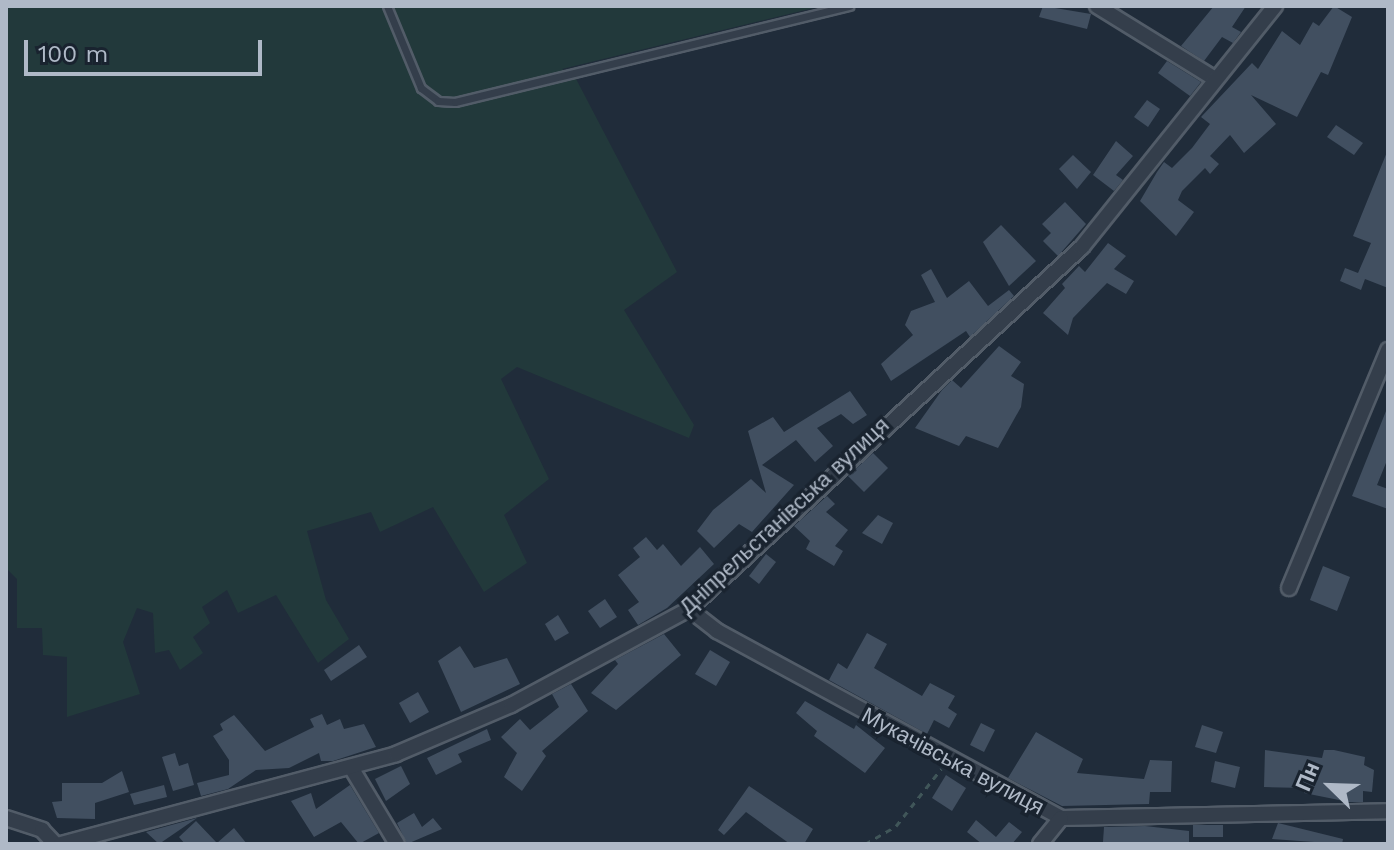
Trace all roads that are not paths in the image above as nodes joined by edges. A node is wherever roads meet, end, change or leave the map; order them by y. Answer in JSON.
{"nodes":[{"id":1,"x":387,"y":6,"type":"edge"},
{"id":2,"x":850,"y":6,"type":"edge"},
{"id":3,"x":1097,"y":6,"type":"edge"},
{"id":4,"x":1275,"y":6,"type":"edge"},
{"id":5,"x":1215,"y":79,"type":"junction"},
{"id":6,"x":1388,"y":350,"type":"edge"},
{"id":7,"x":1289,"y":588,"type":"dead end"},
{"id":8,"x":689,"y":609,"type":"junction"},
{"id":9,"x":352,"y":769,"type":"junction"},
{"id":10,"x":1388,"y":811,"type":"edge"},
{"id":11,"x":6,"y":818,"type":"edge"},
{"id":12,"x":1061,"y":818,"type":"junction"},
{"id":13,"x":55,"y":844,"type":"edge"},
{"id":14,"x":61,"y":844,"type":"edge"},
{"id":15,"x":397,"y":844,"type":"edge"},
{"id":16,"x":1040,"y":844,"type":"edge"}],
"edges":[{"from":1,"to":2,"type":"lane"},
{"from":3,"to":5,"type":"street"},
{"from":4,"to":5,"type":"street","name":"Дніпрельстанівська вулиця"},
{"from":5,"to":8,"type":"street","name":"Дніпрельстанівська вулиця"},
{"from":6,"to":7,"type":"street"},
{"from":8,"to":9,"type":"street","name":"Дніпрельстанівська вулиця"},
{"from":8,"to":12,"type":"street","name":"Мукачівська вулиця"},
{"from":9,"to":14,"type":"street","name":"Дніпрельстанівська вулиця"},
{"from":9,"to":15,"type":"street"},
{"from":10,"to":12,"type":"street","name":"Мукачівська вулиця"},
{"from":11,"to":13,"type":"street"},
{"from":12,"to":16,"type":"street"}]}
